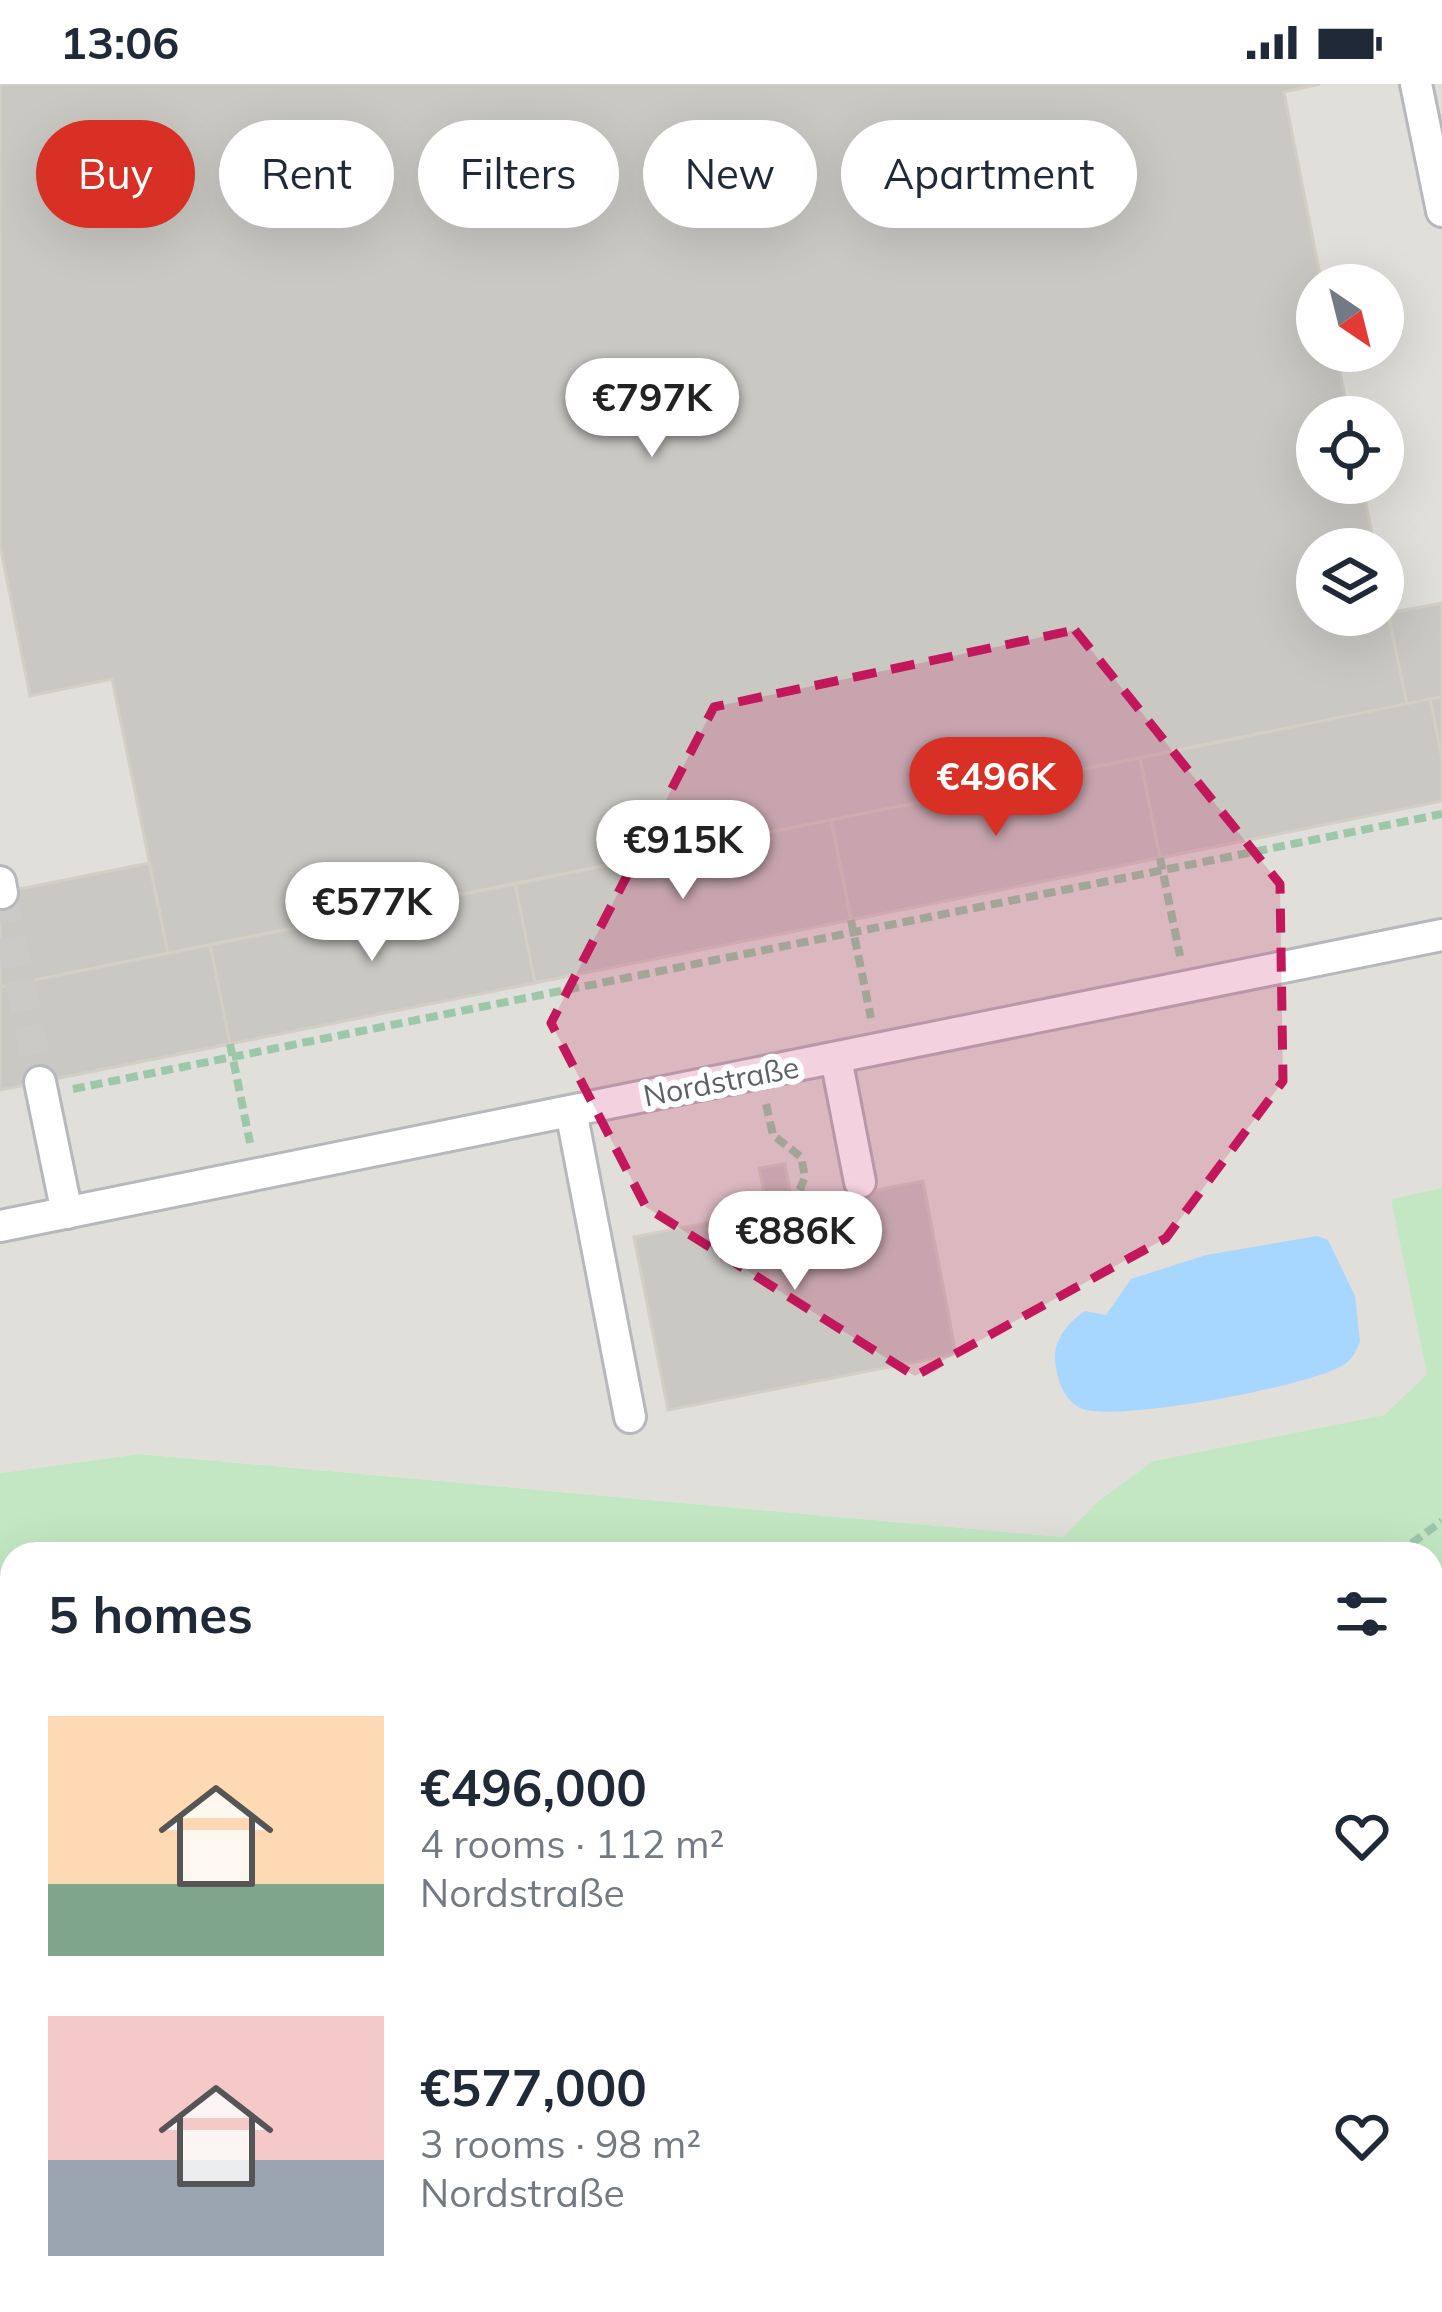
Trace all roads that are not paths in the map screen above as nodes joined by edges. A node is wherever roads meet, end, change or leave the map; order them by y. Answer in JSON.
{"nodes":[{"id":1,"x":1417,"y":84,"type":"edge"},
{"id":2,"x":1442,"y":211,"type":"edge"},
{"id":3,"x":1442,"y":935,"type":"edge"},
{"id":4,"x":836,"y":1058,"type":"junction"},
{"id":5,"x":42,"y":1089,"type":"tunnel mouth"},
{"id":6,"x":571,"y":1112,"type":"junction"},
{"id":7,"x":860,"y":1182,"type":"dead end"},
{"id":8,"x":67,"y":1213,"type":"junction"},
{"id":9,"x":0,"y":1226,"type":"edge"},
{"id":10,"x":630,"y":1417,"type":"dead end"}],
"edges":[{"from":1,"to":2,"type":"street"},
{"from":3,"to":4,"type":"street","name":"Nordstraße"},
{"from":4,"to":6,"type":"street","name":"Nordstraße"},
{"from":4,"to":7,"type":"street"},
{"from":5,"to":8,"type":"street"},
{"from":6,"to":8,"type":"street","name":"Nordstraße"},
{"from":6,"to":10,"type":"street"},
{"from":8,"to":9,"type":"street","name":"Nordstraße"}]}
